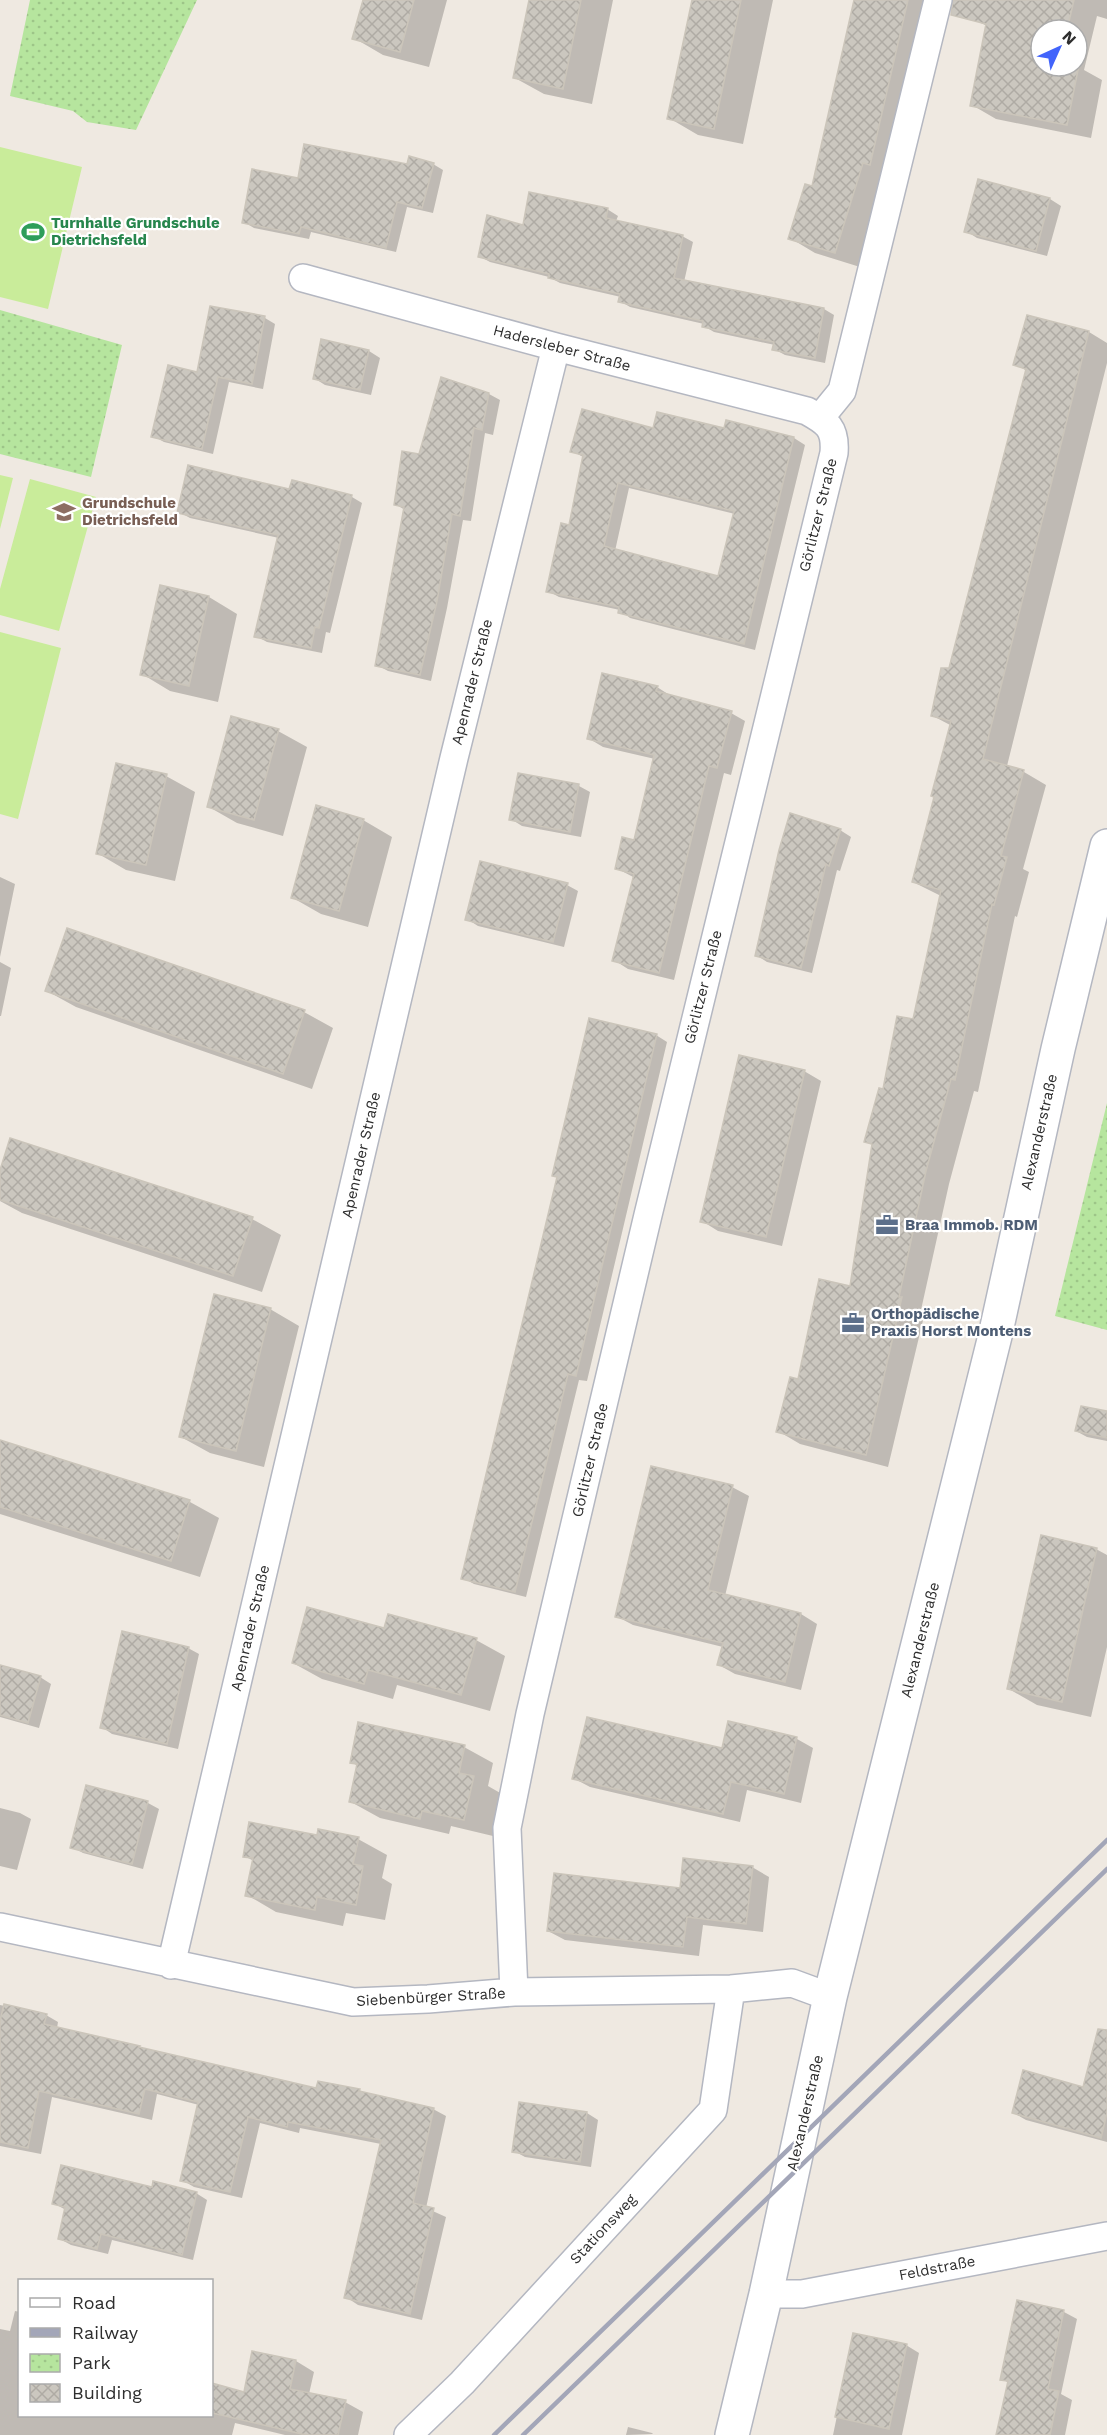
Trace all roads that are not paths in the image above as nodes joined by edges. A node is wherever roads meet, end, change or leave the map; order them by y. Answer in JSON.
{"nodes":[{"id":1,"x":938,"y":0,"type":"edge"},
{"id":2,"x":303,"y":278,"type":"dead end"},
{"id":3,"x":556,"y":347,"type":"junction"},
{"id":4,"x":820,"y":418,"type":"junction"},
{"id":5,"x":1107,"y":846,"type":"edge"},
{"id":6,"x":0,"y":1928,"type":"edge"},
{"id":7,"x":171,"y":1965,"type":"junction"},
{"id":8,"x":731,"y":1989,"type":"junction"},
{"id":9,"x":513,"y":1992,"type":"junction"},
{"id":10,"x":830,"y":1998,"type":"junction"},
{"id":11,"x":1107,"y":2236,"type":"edge"},
{"id":12,"x":766,"y":2294,"type":"junction"},
{"id":13,"x":408,"y":2435,"type":"edge"},
{"id":14,"x":732,"y":2435,"type":"edge"}],
"edges":[{"from":1,"to":4,"type":"street"},
{"from":2,"to":3,"type":"street","name":"Hadersleber Straße"},
{"from":3,"to":4,"type":"street","name":"Hadersleber Straße"},
{"from":3,"to":7,"type":"street","name":"Apenrader Straße"},
{"from":4,"to":9,"type":"street","name":"Görlitzer Straße"},
{"from":5,"to":10,"type":"main road","name":"Alexanderstraße"},
{"from":6,"to":7,"type":"street","name":"Siebenbürger Straße"},
{"from":7,"to":9,"type":"street","name":"Siebenbürger Straße"},
{"from":8,"to":9,"type":"street","name":"Siebenbürger Straße"},
{"from":8,"to":10,"type":"street","name":"Siebenbürger Straße"},
{"from":8,"to":13,"type":"street","name":"Stationsweg"},
{"from":10,"to":12,"type":"main road","name":"Alexanderstraße"},
{"from":11,"to":12,"type":"street","name":"Feldstraße"},
{"from":12,"to":14,"type":"main road","name":"Alexanderstraße"}]}
